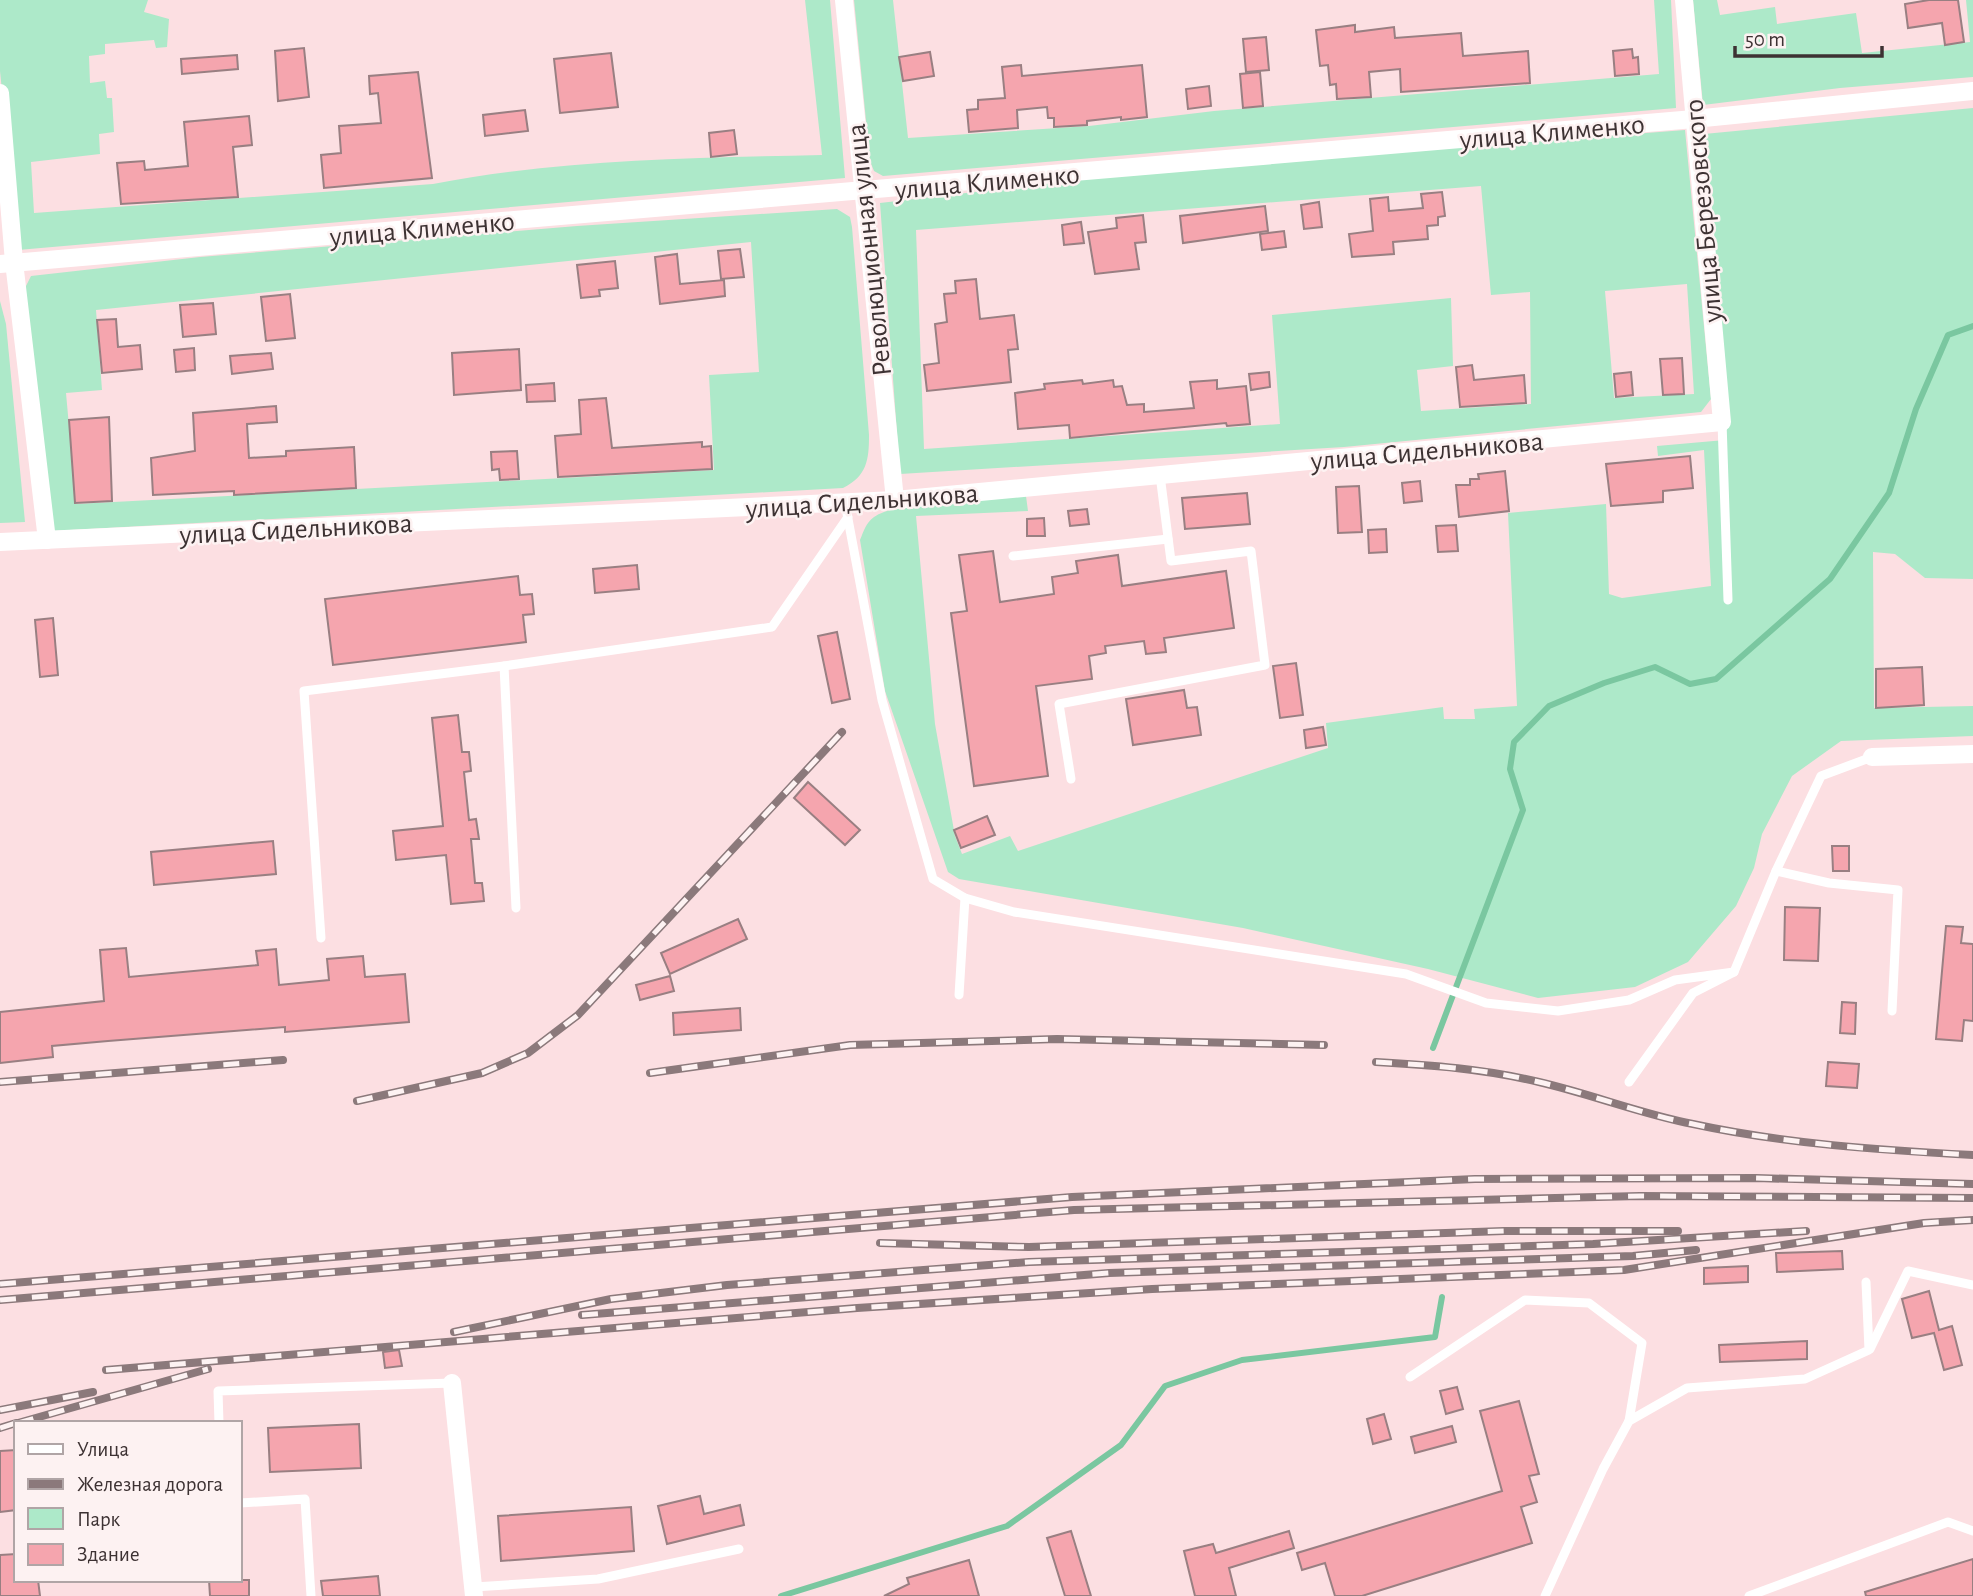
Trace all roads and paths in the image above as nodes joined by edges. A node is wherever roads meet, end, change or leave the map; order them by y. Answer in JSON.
{"nodes":[{"id":1,"x":844,"y":0,"type":"edge"},
{"id":2,"x":1684,"y":0,"type":"edge"},
{"id":3,"x":1973,"y":91,"type":"edge"},
{"id":4,"x":0,"y":93,"type":"edge"},
{"id":5,"x":1694,"y":119,"type":"junction"},
{"id":6,"x":862,"y":192,"type":"junction"},
{"id":7,"x":7,"y":263,"type":"edge"},
{"id":8,"x":1722,"y":422,"type":"junction"},
{"id":9,"x":1160,"y":475,"type":"junction"},
{"id":10,"x":895,"y":500,"type":"junction"},
{"id":11,"x":847,"y":510,"type":"junction"},
{"id":12,"x":1168,"y":539,"type":"junction"},
{"id":13,"x":47,"y":540,"type":"junction"},
{"id":14,"x":0,"y":542,"type":"edge"},
{"id":15,"x":1013,"y":556,"type":"dead end"},
{"id":16,"x":1728,"y":600,"type":"dead end"},
{"id":17,"x":504,"y":666,"type":"junction"},
{"id":18,"x":1973,"y":754,"type":"edge"},
{"id":19,"x":1872,"y":757,"type":"joint"},
{"id":20,"x":1071,"y":779,"type":"dead end"},
{"id":21,"x":1776,"y":872,"type":"junction"},
{"id":22,"x":965,"y":898,"type":"junction"},
{"id":23,"x":516,"y":908,"type":"dead end"},
{"id":24,"x":321,"y":938,"type":"dead end"},
{"id":25,"x":1734,"y":972,"type":"junction"},
{"id":26,"x":959,"y":995,"type":"dead end"},
{"id":27,"x":1892,"y":1011,"type":"dead end"},
{"id":28,"x":1629,"y":1082,"type":"dead end"},
{"id":29,"x":1866,"y":1282,"type":"dead end"},
{"id":30,"x":1973,"y":1285,"type":"edge"},
{"id":31,"x":1869,"y":1350,"type":"junction"},
{"id":32,"x":1410,"y":1377,"type":"dead end"},
{"id":33,"x":452,"y":1383,"type":"joint"},
{"id":34,"x":219,"y":1421,"type":"edge"},
{"id":35,"x":1629,"y":1421,"type":"junction"},
{"id":36,"x":242,"y":1503,"type":"edge"},
{"id":37,"x":1973,"y":1531,"type":"edge"},
{"id":38,"x":739,"y":1549,"type":"dead end"},
{"id":39,"x":474,"y":1591,"type":"edge"},
{"id":40,"x":311,"y":1596,"type":"edge"},
{"id":41,"x":1545,"y":1596,"type":"edge"},
{"id":42,"x":1749,"y":1596,"type":"edge"}],
"edges":[{"from":1,"to":6,"type":"street","name":"Революционная улица"},
{"from":2,"to":5,"type":"street","name":"улица Березовского"},
{"from":3,"to":5,"type":"street","name":"улица Клименко"},
{"from":4,"to":7,"type":"street"},
{"from":5,"to":6,"type":"street","name":"улица Клименко"},
{"from":5,"to":8,"type":"street","name":"улица Березовского"},
{"from":6,"to":7,"type":"street","name":"улица Клименко"},
{"from":6,"to":10,"type":"street","name":"Революционная улица"},
{"from":7,"to":13,"type":"street"},
{"from":8,"to":9,"type":"street","name":"улица Сидельникова"},
{"from":8,"to":16,"type":"lane"},
{"from":9,"to":10,"type":"street","name":"улица Сидельникова"},
{"from":9,"to":12,"type":"lane"},
{"from":10,"to":11,"type":"street","name":"улица Сидельникова"},
{"from":11,"to":13,"type":"street","name":"улица Сидельникова"},
{"from":11,"to":17,"type":"lane"},
{"from":11,"to":22,"type":"lane"},
{"from":12,"to":15,"type":"lane"},
{"from":12,"to":20,"type":"lane"},
{"from":13,"to":14,"type":"street","name":"улица Сидельникова"},
{"from":17,"to":23,"type":"lane"},
{"from":17,"to":24,"type":"lane"},
{"from":18,"to":19,"type":"street"},
{"from":19,"to":21,"type":"lane"},
{"from":21,"to":25,"type":"lane"},
{"from":21,"to":27,"type":"lane"},
{"from":22,"to":25,"type":"lane"},
{"from":22,"to":26,"type":"lane"},
{"from":25,"to":28,"type":"lane"},
{"from":29,"to":31,"type":"lane"},
{"from":30,"to":31,"type":"lane"},
{"from":31,"to":35,"type":"lane"},
{"from":32,"to":35,"type":"lane"},
{"from":33,"to":34,"type":"lane"},
{"from":33,"to":39,"type":"street"},
{"from":35,"to":41,"type":"lane"},
{"from":36,"to":40,"type":"lane"},
{"from":37,"to":42,"type":"lane"},
{"from":38,"to":39,"type":"lane"}]}
